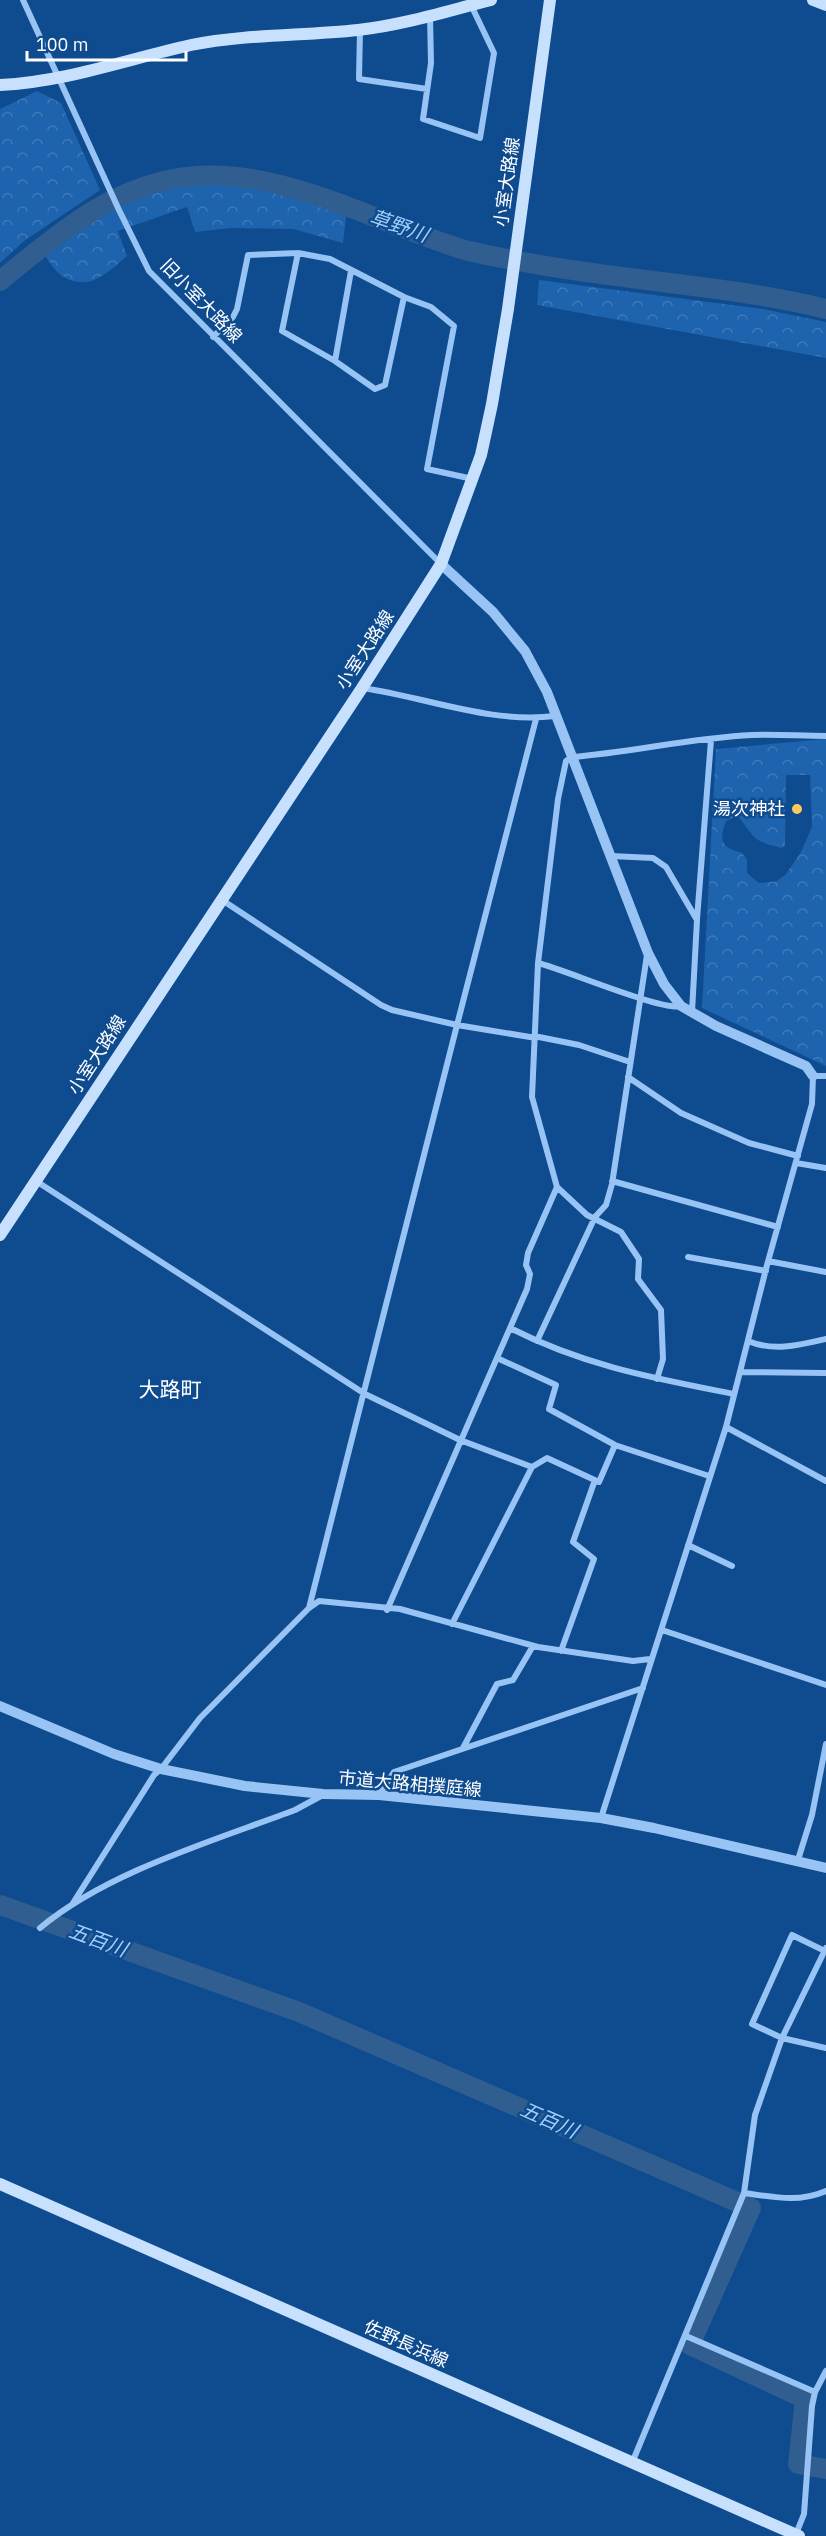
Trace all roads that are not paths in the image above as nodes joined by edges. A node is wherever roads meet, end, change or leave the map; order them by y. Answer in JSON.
{"nodes":[{"id":1,"x":23,"y":0,"type":"edge"},
{"id":2,"x":491,"y":0,"type":"edge"},
{"id":3,"x":550,"y":0,"type":"edge"},
{"id":4,"x":813,"y":0,"type":"edge"},
{"id":5,"x":471,"y":5,"type":"junction"},
{"id":6,"x":826,"y":5,"type":"edge"},
{"id":7,"x":430,"y":15,"type":"junction"},
{"id":8,"x":360,"y":30,"type":"junction"},
{"id":9,"x":56,"y":77,"type":"junction"},
{"id":10,"x":0,"y":85,"type":"edge"},
{"id":11,"x":427,"y":89,"type":"junction"},
{"id":12,"x":298,"y":253,"type":"junction"},
{"id":13,"x":351,"y":271,"type":"junction"},
{"id":14,"x":404,"y":297,"type":"junction"},
{"id":15,"x":213,"y":337,"type":"junction"},
{"id":16,"x":335,"y":361,"type":"junction"},
{"id":17,"x":473,"y":478,"type":"junction"},
{"id":18,"x":441,"y":564,"type":"junction"},
{"id":19,"x":362,"y":688,"type":"junction"},
{"id":20,"x":555,"y":716,"type":"junction"},
{"id":21,"x":536,"y":718,"type":"junction"},
{"id":22,"x":826,"y":736,"type":"edge"},
{"id":23,"x":711,"y":740,"type":"junction"},
{"id":24,"x":572,"y":757,"type":"junction"},
{"id":25,"x":611,"y":856,"type":"junction"},
{"id":26,"x":222,"y":900,"type":"junction"},
{"id":27,"x":698,"y":920,"type":"junction"},
{"id":28,"x":648,"y":953,"type":"junction"},
{"id":29,"x":538,"y":963,"type":"junction"},
{"id":30,"x":639,"y":998,"type":"junction"},
{"id":31,"x":681,"y":1006,"type":"junction"},
{"id":32,"x":692,"y":1013,"type":"junction"},
{"id":33,"x":457,"y":1024,"type":"junction"},
{"id":34,"x":535,"y":1037,"type":"junction"},
{"id":35,"x":630,"y":1062,"type":"junction"},
{"id":36,"x":813,"y":1076,"type":"junction"},
{"id":37,"x":826,"y":1076,"type":"edge"},
{"id":38,"x":628,"y":1077,"type":"junction"},
{"id":39,"x":797,"y":1159,"type":"junction"},
{"id":40,"x":826,"y":1168,"type":"edge"},
{"id":41,"x":36,"y":1180,"type":"junction"},
{"id":42,"x":612,"y":1181,"type":"junction"},
{"id":43,"x":557,"y":1187,"type":"junction"},
{"id":44,"x":595,"y":1217,"type":"junction"},
{"id":45,"x":778,"y":1227,"type":"junction"},
{"id":46,"x":0,"y":1235,"type":"edge"},
{"id":47,"x":688,"y":1257,"type":"dead end"},
{"id":48,"x":768,"y":1261,"type":"junction"},
{"id":49,"x":766,"y":1271,"type":"junction"},
{"id":50,"x":826,"y":1272,"type":"edge"},
{"id":51,"x":510,"y":1328,"type":"junction"},
{"id":52,"x":826,"y":1339,"type":"edge"},
{"id":53,"x":537,"y":1341,"type":"junction"},
{"id":54,"x":748,"y":1341,"type":"junction"},
{"id":55,"x":497,"y":1358,"type":"junction"},
{"id":56,"x":740,"y":1372,"type":"junction"},
{"id":57,"x":826,"y":1373,"type":"edge"},
{"id":58,"x":657,"y":1379,"type":"junction"},
{"id":59,"x":365,"y":1394,"type":"junction"},
{"id":60,"x":734,"y":1394,"type":"junction"},
{"id":61,"x":726,"y":1427,"type":"junction"},
{"id":62,"x":460,"y":1440,"type":"junction"},
{"id":63,"x":615,"y":1445,"type":"junction"},
{"id":64,"x":532,"y":1467,"type":"junction"},
{"id":65,"x":709,"y":1476,"type":"junction"},
{"id":66,"x":595,"y":1480,"type":"junction"},
{"id":67,"x":826,"y":1481,"type":"edge"},
{"id":68,"x":688,"y":1545,"type":"junction"},
{"id":69,"x":732,"y":1566,"type":"dead end"},
{"id":70,"x":309,"y":1608,"type":"junction"},
{"id":71,"x":387,"y":1610,"type":"junction"},
{"id":72,"x":452,"y":1624,"type":"junction"},
{"id":73,"x":662,"y":1630,"type":"junction"},
{"id":74,"x":533,"y":1646,"type":"junction"},
{"id":75,"x":561,"y":1651,"type":"junction"},
{"id":76,"x":650,"y":1659,"type":"junction"},
{"id":77,"x":826,"y":1685,"type":"edge"},
{"id":78,"x":643,"y":1688,"type":"junction"},
{"id":79,"x":0,"y":1706,"type":"edge"},
{"id":80,"x":826,"y":1744,"type":"edge"},
{"id":81,"x":463,"y":1749,"type":"junction"},
{"id":82,"x":161,"y":1769,"type":"junction"},
{"id":83,"x":323,"y":1794,"type":"junction"},
{"id":84,"x":379,"y":1795,"type":"junction"},
{"id":85,"x":601,"y":1818,"type":"junction"},
{"id":86,"x":797,"y":1863,"type":"junction"},
{"id":87,"x":826,"y":1868,"type":"edge"},
{"id":88,"x":74,"y":1904,"type":"junction"},
{"id":89,"x":40,"y":1928,"type":"dead end"},
{"id":90,"x":825,"y":1949,"type":"edge"},
{"id":91,"x":782,"y":2038,"type":"junction"},
{"id":92,"x":826,"y":2048,"type":"edge"},
{"id":93,"x":0,"y":2184,"type":"edge"},
{"id":94,"x":826,"y":2191,"type":"edge"},
{"id":95,"x":744,"y":2194,"type":"junction"},
{"id":96,"x":686,"y":2336,"type":"junction"},
{"id":97,"x":826,"y":2371,"type":"edge"},
{"id":98,"x":815,"y":2392,"type":"junction"},
{"id":99,"x":632,"y":2463,"type":"junction"},
{"id":100,"x":797,"y":2535,"type":"edge"}],
"edges":[{"from":1,"to":9,"type":"street","name":"旧小室大路線"},
{"from":2,"to":5,"type":"main road"},
{"from":3,"to":17,"type":"main road","name":"小室大路線"},
{"from":4,"to":6,"type":"main road"},
{"from":5,"to":7,"type":"main road"},
{"from":5,"to":11,"type":"street"},
{"from":7,"to":8,"type":"main road"},
{"from":7,"to":11,"type":"street"},
{"from":8,"to":9,"type":"main road"},
{"from":8,"to":11,"type":"street"},
{"from":9,"to":10,"type":"main road"},
{"from":9,"to":15,"type":"street","name":"旧小室大路線"},
{"from":12,"to":13,"type":"street"},
{"from":12,"to":15,"type":"street"},
{"from":12,"to":16,"type":"street"},
{"from":13,"to":14,"type":"street"},
{"from":13,"to":16,"type":"street"},
{"from":14,"to":16,"type":"street"},
{"from":14,"to":17,"type":"street"},
{"from":15,"to":18,"type":"street","name":"旧小室大路線"},
{"from":17,"to":18,"type":"main road","name":"小室大路線"},
{"from":18,"to":19,"type":"main road","name":"小室大路線"},
{"from":18,"to":20,"type":"street"},
{"from":19,"to":21,"type":"street"},
{"from":19,"to":26,"type":"main road","name":"小室大路線"},
{"from":20,"to":21,"type":"street"},
{"from":20,"to":24,"type":"street"},
{"from":21,"to":33,"type":"street"},
{"from":22,"to":23,"type":"street"},
{"from":23,"to":24,"type":"street"},
{"from":23,"to":27,"type":"street"},
{"from":24,"to":25,"type":"street"},
{"from":24,"to":29,"type":"street"},
{"from":25,"to":27,"type":"street"},
{"from":25,"to":28,"type":"street"},
{"from":26,"to":33,"type":"street"},
{"from":26,"to":41,"type":"main road","name":"小室大路線"},
{"from":27,"to":32,"type":"street"},
{"from":28,"to":30,"type":"street"},
{"from":28,"to":31,"type":"street"},
{"from":29,"to":30,"type":"street"},
{"from":29,"to":34,"type":"street"},
{"from":30,"to":31,"type":"street"},
{"from":30,"to":35,"type":"street"},
{"from":31,"to":32,"type":"street"},
{"from":32,"to":36,"type":"street"},
{"from":33,"to":34,"type":"street"},
{"from":33,"to":59,"type":"street"},
{"from":34,"to":35,"type":"street"},
{"from":34,"to":43,"type":"street"},
{"from":35,"to":38,"type":"street"},
{"from":36,"to":37,"type":"street"},
{"from":36,"to":39,"type":"street"},
{"from":38,"to":39,"type":"street"},
{"from":38,"to":42,"type":"street"},
{"from":39,"to":40,"type":"street"},
{"from":39,"to":45,"type":"street"},
{"from":41,"to":46,"type":"main road","name":"小室大路線"},
{"from":41,"to":59,"type":"street"},
{"from":42,"to":44,"type":"street"},
{"from":42,"to":45,"type":"street"},
{"from":43,"to":44,"type":"street"},
{"from":43,"to":51,"type":"street"},
{"from":44,"to":53,"type":"street"},
{"from":44,"to":58,"type":"street"},
{"from":45,"to":48,"type":"street"},
{"from":47,"to":49,"type":"street"},
{"from":48,"to":49,"type":"street"},
{"from":48,"to":50,"type":"street"},
{"from":49,"to":54,"type":"street"},
{"from":51,"to":53,"type":"street"},
{"from":51,"to":55,"type":"street"},
{"from":52,"to":54,"type":"street"},
{"from":53,"to":58,"type":"street"},
{"from":54,"to":56,"type":"street"},
{"from":55,"to":62,"type":"street"},
{"from":55,"to":63,"type":"street"},
{"from":56,"to":57,"type":"street"},
{"from":56,"to":60,"type":"street"},
{"from":58,"to":60,"type":"street"},
{"from":59,"to":62,"type":"street"},
{"from":59,"to":70,"type":"street"},
{"from":60,"to":61,"type":"street"},
{"from":61,"to":65,"type":"street"},
{"from":61,"to":67,"type":"street"},
{"from":62,"to":64,"type":"street"},
{"from":62,"to":71,"type":"street"},
{"from":63,"to":65,"type":"street"},
{"from":63,"to":66,"type":"street"},
{"from":64,"to":66,"type":"street"},
{"from":64,"to":72,"type":"street"},
{"from":65,"to":68,"type":"street"},
{"from":66,"to":75,"type":"street"},
{"from":68,"to":69,"type":"street"},
{"from":68,"to":73,"type":"street"},
{"from":70,"to":71,"type":"street"},
{"from":70,"to":82,"type":"street"},
{"from":71,"to":72,"type":"street"},
{"from":72,"to":74,"type":"street"},
{"from":73,"to":76,"type":"street"},
{"from":73,"to":77,"type":"street"},
{"from":74,"to":75,"type":"street"},
{"from":74,"to":81,"type":"street"},
{"from":75,"to":76,"type":"street"},
{"from":76,"to":78,"type":"street"},
{"from":78,"to":81,"type":"street"},
{"from":78,"to":85,"type":"street"},
{"from":79,"to":82,"type":"street","name":"市道大路相撲庭線"},
{"from":80,"to":86,"type":"street"},
{"from":81,"to":84,"type":"street"},
{"from":82,"to":83,"type":"street","name":"市道大路相撲庭線"},
{"from":82,"to":88,"type":"street"},
{"from":83,"to":84,"type":"street","name":"市道大路相撲庭線"},
{"from":83,"to":88,"type":"street"},
{"from":84,"to":85,"type":"street","name":"市道大路相撲庭線"},
{"from":85,"to":86,"type":"street","name":"市道大路相撲庭線"},
{"from":86,"to":87,"type":"street","name":"市道大路相撲庭線"},
{"from":88,"to":89,"type":"street"},
{"from":90,"to":91,"type":"street"},
{"from":90,"to":91,"type":"street"},
{"from":91,"to":92,"type":"street"},
{"from":91,"to":95,"type":"street"},
{"from":93,"to":99,"type":"main road","name":"佐野長浜線"},
{"from":94,"to":95,"type":"street"},
{"from":95,"to":96,"type":"street"},
{"from":96,"to":98,"type":"street"},
{"from":96,"to":99,"type":"street"},
{"from":97,"to":98,"type":"street"},
{"from":98,"to":100,"type":"street"},
{"from":99,"to":100,"type":"main road","name":"佐野長浜線"}]}
